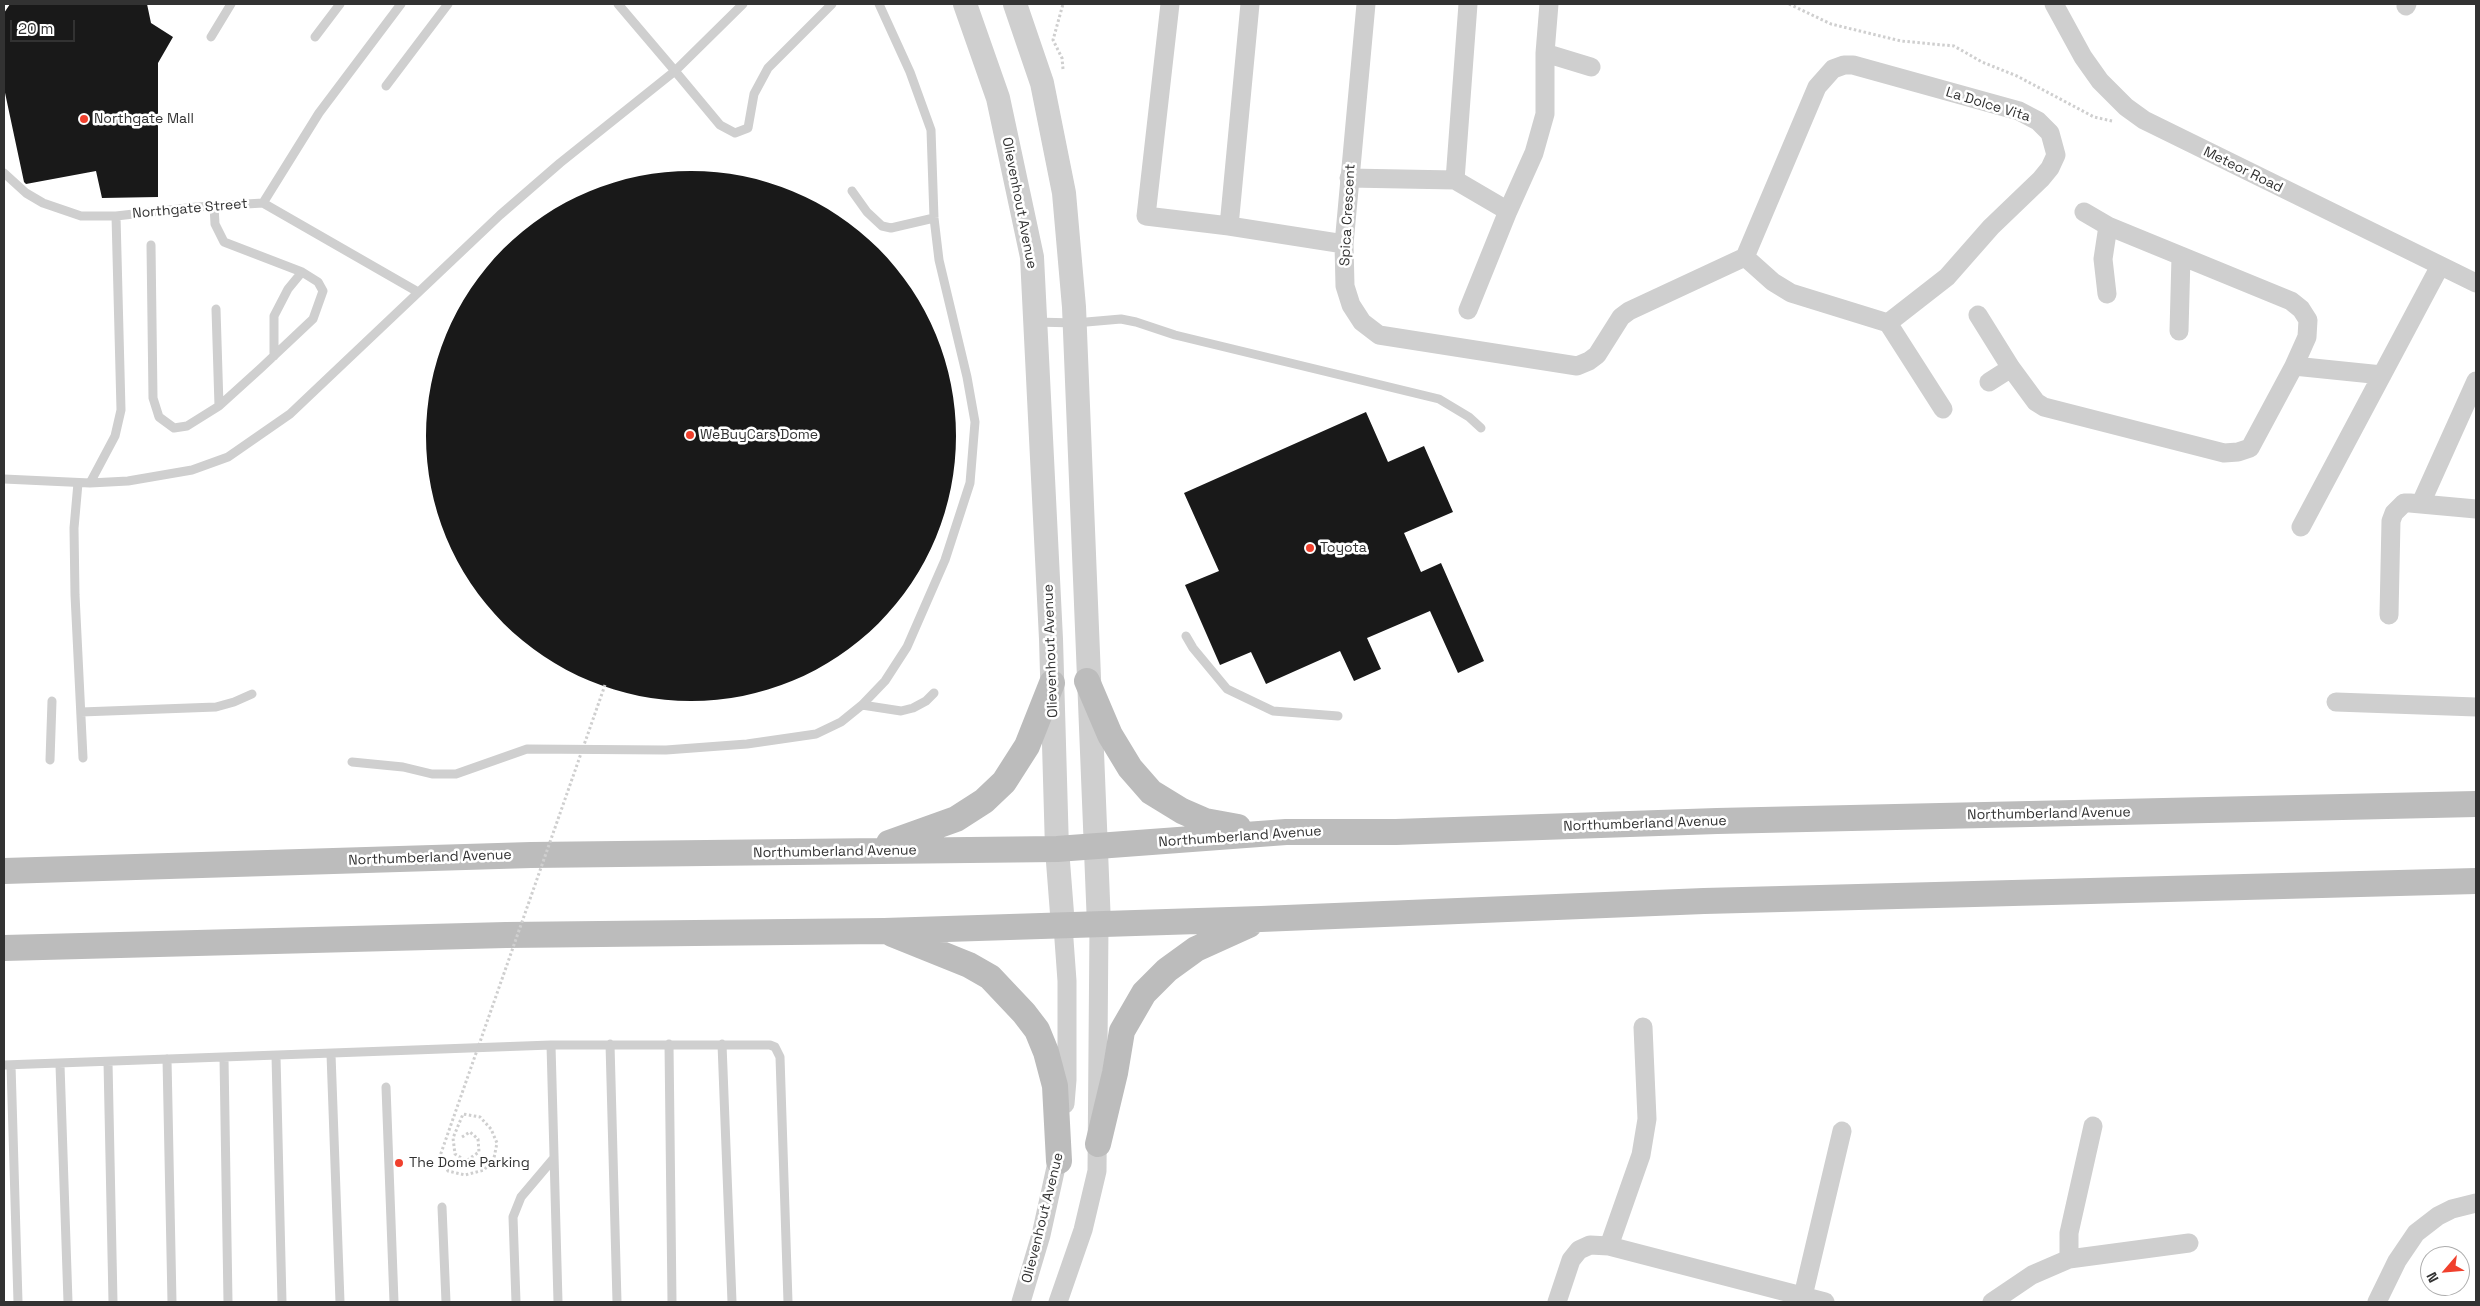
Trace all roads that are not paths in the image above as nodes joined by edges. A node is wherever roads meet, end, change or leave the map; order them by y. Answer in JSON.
{"nodes":[{"id":1,"x":231,"y":4,"type":"edge"},
{"id":2,"x":340,"y":4,"type":"edge"},
{"id":3,"x":401,"y":4,"type":"edge"},
{"id":4,"x":448,"y":4,"type":"edge"},
{"id":5,"x":618,"y":4,"type":"edge"},
{"id":6,"x":744,"y":4,"type":"edge"},
{"id":7,"x":832,"y":4,"type":"edge"},
{"id":8,"x":879,"y":4,"type":"edge"},
{"id":9,"x":965,"y":4,"type":"edge"},
{"id":10,"x":1015,"y":4,"type":"edge"},
{"id":11,"x":1170,"y":4,"type":"edge"},
{"id":12,"x":1250,"y":4,"type":"edge"},
{"id":13,"x":1366,"y":4,"type":"edge"},
{"id":14,"x":1468,"y":4,"type":"edge"},
{"id":15,"x":1549,"y":4,"type":"edge"},
{"id":16,"x":2054,"y":4,"type":"edge"},
{"id":17,"x":211,"y":37,"type":"dead end"},
{"id":18,"x":315,"y":37,"type":"dead end"},
{"id":19,"x":1545,"y":53,"type":"junction"},
{"id":20,"x":1591,"y":67,"type":"dead end"},
{"id":21,"x":675,"y":71,"type":"junction"},
{"id":22,"x":386,"y":86,"type":"dead end"},
{"id":23,"x":4,"y":172,"type":"edge"},
{"id":24,"x":1349,"y":178,"type":"junction"},
{"id":25,"x":1455,"y":180,"type":"junction"},
{"id":26,"x":852,"y":191,"type":"dead end"},
{"id":27,"x":263,"y":203,"type":"junction"},
{"id":28,"x":214,"y":206,"type":"junction"},
{"id":29,"x":1508,"y":210,"type":"junction"},
{"id":30,"x":2084,"y":212,"type":"dead end"},
{"id":31,"x":116,"y":216,"type":"junction"},
{"id":32,"x":934,"y":218,"type":"junction"},
{"id":33,"x":1229,"y":226,"type":"junction"},
{"id":34,"x":2108,"y":226,"type":"junction"},
{"id":35,"x":1344,"y":244,"type":"junction"},
{"id":36,"x":151,"y":245,"type":"dead end"},
{"id":37,"x":1745,"y":257,"type":"junction"},
{"id":38,"x":2181,"y":257,"type":"junction"},
{"id":39,"x":2440,"y":266,"type":"junction"},
{"id":40,"x":302,"y":272,"type":"junction"},
{"id":41,"x":2476,"y":283,"type":"edge"},
{"id":42,"x":418,"y":292,"type":"junction"},
{"id":43,"x":2107,"y":294,"type":"dead end"},
{"id":44,"x":216,"y":309,"type":"dead end"},
{"id":45,"x":1468,"y":310,"type":"dead end"},
{"id":46,"x":1978,"y":314,"type":"dead end"},
{"id":47,"x":1035,"y":322,"type":"junction"},
{"id":48,"x":1075,"y":323,"type":"junction"},
{"id":49,"x":1888,"y":323,"type":"junction"},
{"id":50,"x":2179,"y":331,"type":"dead end"},
{"id":51,"x":274,"y":356,"type":"junction"},
{"id":52,"x":2294,"y":366,"type":"junction"},
{"id":53,"x":2010,"y":368,"type":"junction"},
{"id":54,"x":2382,"y":375,"type":"junction"},
{"id":55,"x":2476,"y":381,"type":"edge"},
{"id":56,"x":1989,"y":382,"type":"dead end"},
{"id":57,"x":219,"y":406,"type":"junction"},
{"id":58,"x":1943,"y":409,"type":"dead end"},
{"id":59,"x":1481,"y":428,"type":"dead end"},
{"id":60,"x":4,"y":479,"type":"edge"},
{"id":61,"x":78,"y":483,"type":"junction"},
{"id":62,"x":90,"y":483,"type":"junction"},
{"id":63,"x":2421,"y":503,"type":"junction"},
{"id":64,"x":2476,"y":508,"type":"edge"},
{"id":65,"x":2301,"y":527,"type":"dead end"},
{"id":66,"x":2389,"y":615,"type":"dead end"},
{"id":67,"x":1186,"y":636,"type":"dead end"},
{"id":68,"x":1087,"y":681,"type":"junction"},
{"id":69,"x":1052,"y":682,"type":"junction"},
{"id":70,"x":934,"y":693,"type":"dead end"},
{"id":71,"x":252,"y":694,"type":"dead end"},
{"id":72,"x":52,"y":700,"type":"dead end"},
{"id":73,"x":2336,"y":702,"type":"dead end"},
{"id":74,"x":862,"y":705,"type":"junction"},
{"id":75,"x":2476,"y":707,"type":"edge"},
{"id":76,"x":81,"y":712,"type":"junction"},
{"id":77,"x":1338,"y":716,"type":"dead end"},
{"id":78,"x":83,"y":758,"type":"dead end"},
{"id":79,"x":50,"y":760,"type":"dead end"},
{"id":80,"x":352,"y":762,"type":"dead end"},
{"id":81,"x":2476,"y":804,"type":"edge"},
{"id":82,"x":1286,"y":832,"type":"junction"},
{"id":83,"x":1094,"y":848,"type":"junction"},
{"id":84,"x":1057,"y":849,"type":"junction"},
{"id":85,"x":867,"y":851,"type":"junction"},
{"id":86,"x":4,"y":871,"type":"edge"},
{"id":87,"x":2476,"y":882,"type":"edge"},
{"id":88,"x":1261,"y":919,"type":"junction"},
{"id":89,"x":1099,"y":925,"type":"junction"},
{"id":90,"x":1063,"y":926,"type":"junction"},
{"id":91,"x":884,"y":931,"type":"junction"},
{"id":92,"x":4,"y":948,"type":"edge"},
{"id":93,"x":1643,"y":1027,"type":"dead end"},
{"id":94,"x":610,"y":1044,"type":"junction"},
{"id":95,"x":669,"y":1044,"type":"junction"},
{"id":96,"x":722,"y":1044,"type":"junction"},
{"id":97,"x":551,"y":1045,"type":"junction"},
{"id":98,"x":331,"y":1054,"type":"junction"},
{"id":99,"x":276,"y":1056,"type":"junction"},
{"id":100,"x":224,"y":1058,"type":"junction"},
{"id":101,"x":167,"y":1060,"type":"junction"},
{"id":102,"x":108,"y":1062,"type":"junction"},
{"id":103,"x":8,"y":1065,"type":"edge"},
{"id":104,"x":60,"y":1065,"type":"junction"},
{"id":105,"x":386,"y":1086,"type":"dead end"},
{"id":106,"x":2093,"y":1126,"type":"dead end"},
{"id":107,"x":1842,"y":1131,"type":"dead end"},
{"id":108,"x":1098,"y":1144,"type":"junction"},
{"id":109,"x":554,"y":1158,"type":"junction"},
{"id":110,"x":1059,"y":1160,"type":"junction"},
{"id":111,"x":2476,"y":1203,"type":"edge"},
{"id":112,"x":442,"y":1207,"type":"dead end"},
{"id":113,"x":2476,"y":1218,"type":"edge"},
{"id":114,"x":2189,"y":1243,"type":"dead end"},
{"id":115,"x":1609,"y":1246,"type":"junction"},
{"id":116,"x":2069,"y":1259,"type":"junction"},
{"id":117,"x":1803,"y":1296,"type":"junction"},
{"id":118,"x":18,"y":1302,"type":"edge"},
{"id":119,"x":68,"y":1302,"type":"edge"},
{"id":120,"x":113,"y":1302,"type":"edge"},
{"id":121,"x":172,"y":1302,"type":"edge"},
{"id":122,"x":228,"y":1302,"type":"edge"},
{"id":123,"x":282,"y":1302,"type":"edge"},
{"id":124,"x":340,"y":1302,"type":"edge"},
{"id":125,"x":394,"y":1302,"type":"edge"},
{"id":126,"x":446,"y":1302,"type":"edge"},
{"id":127,"x":516,"y":1302,"type":"edge"},
{"id":128,"x":558,"y":1302,"type":"edge"},
{"id":129,"x":617,"y":1302,"type":"edge"},
{"id":130,"x":672,"y":1302,"type":"edge"},
{"id":131,"x":732,"y":1302,"type":"edge"},
{"id":132,"x":788,"y":1302,"type":"edge"},
{"id":133,"x":1021,"y":1302,"type":"edge"},
{"id":134,"x":1058,"y":1302,"type":"edge"},
{"id":135,"x":1557,"y":1302,"type":"edge"},
{"id":136,"x":1825,"y":1302,"type":"edge"},
{"id":137,"x":1992,"y":1302,"type":"edge"},
{"id":138,"x":2377,"y":1302,"type":"edge"}],
"edges":[{"from":1,"to":17,"type":"lane"},
{"from":2,"to":18,"type":"lane"},
{"from":3,"to":27,"type":"lane","name":"Northgate Street"},
{"from":4,"to":22,"type":"lane"},
{"from":5,"to":21,"type":"lane"},
{"from":6,"to":21,"type":"lane"},
{"from":7,"to":21,"type":"lane"},
{"from":8,"to":32,"type":"lane"},
{"from":9,"to":47,"type":"street","name":"Olievenhout Avenue"},
{"from":10,"to":48,"type":"street"},
{"from":11,"to":33,"type":"street"},
{"from":12,"to":33,"type":"street"},
{"from":13,"to":24,"type":"street","name":"Spica Crescent"},
{"from":14,"to":25,"type":"street"},
{"from":15,"to":19,"type":"street"},
{"from":16,"to":39,"type":"street","name":"Meteor Road"},
{"from":19,"to":20,"type":"street"},
{"from":19,"to":29,"type":"street"},
{"from":21,"to":42,"type":"lane"},
{"from":23,"to":31,"type":"lane"},
{"from":24,"to":25,"type":"street"},
{"from":24,"to":35,"type":"street","name":"Spica Crescent"},
{"from":25,"to":29,"type":"street"},
{"from":26,"to":32,"type":"lane"},
{"from":27,"to":28,"type":"lane","name":"Northgate Street"},
{"from":27,"to":42,"type":"lane"},
{"from":28,"to":31,"type":"lane","name":"Northgate Street"},
{"from":28,"to":40,"type":"lane"},
{"from":29,"to":45,"type":"street"},
{"from":30,"to":34,"type":"street"},
{"from":31,"to":62,"type":"lane","name":"Northgate Street"},
{"from":32,"to":74,"type":"lane"},
{"from":33,"to":35,"type":"street"},
{"from":34,"to":38,"type":"street"},
{"from":34,"to":43,"type":"street"},
{"from":35,"to":37,"type":"street","name":"Spica Crescent"},
{"from":36,"to":57,"type":"lane"},
{"from":37,"to":49,"type":"street"},
{"from":37,"to":49,"type":"street","name":"La Dolce Vita"},
{"from":38,"to":50,"type":"street"},
{"from":38,"to":52,"type":"street"},
{"from":39,"to":41,"type":"street","name":"Meteor Road"},
{"from":39,"to":54,"type":"street"},
{"from":40,"to":51,"type":"lane"},
{"from":40,"to":51,"type":"lane"},
{"from":42,"to":62,"type":"lane"},
{"from":44,"to":57,"type":"lane"},
{"from":46,"to":53,"type":"street"},
{"from":47,"to":48,"type":"lane"},
{"from":47,"to":69,"type":"street","name":"Olievenhout Avenue"},
{"from":48,"to":59,"type":"lane"},
{"from":48,"to":68,"type":"street"},
{"from":49,"to":58,"type":"street"},
{"from":51,"to":57,"type":"lane"},
{"from":52,"to":53,"type":"street"},
{"from":52,"to":54,"type":"street"},
{"from":53,"to":56,"type":"street"},
{"from":54,"to":65,"type":"street"},
{"from":55,"to":63,"type":"street"},
{"from":60,"to":61,"type":"lane"},
{"from":61,"to":62,"type":"lane"},
{"from":61,"to":76,"type":"lane"},
{"from":63,"to":64,"type":"street"},
{"from":63,"to":66,"type":"street"},
{"from":67,"to":77,"type":"lane"},
{"from":68,"to":82,"type":"main road"},
{"from":68,"to":83,"type":"street"},
{"from":69,"to":84,"type":"street","name":"Olievenhout Avenue"},
{"from":69,"to":85,"type":"main road"},
{"from":70,"to":74,"type":"lane"},
{"from":71,"to":76,"type":"lane"},
{"from":72,"to":79,"type":"lane"},
{"from":73,"to":75,"type":"street"},
{"from":74,"to":80,"type":"lane"},
{"from":76,"to":78,"type":"lane"},
{"from":81,"to":82,"type":"main road","name":"Northumberland Avenue"},
{"from":82,"to":83,"type":"main road","name":"Northumberland Avenue"},
{"from":83,"to":84,"type":"main road","name":"Northumberland Avenue"},
{"from":83,"to":89,"type":"street"},
{"from":84,"to":85,"type":"main road","name":"Northumberland Avenue"},
{"from":84,"to":90,"type":"street","name":"Olievenhout Avenue"},
{"from":85,"to":86,"type":"main road","name":"Northumberland Avenue"},
{"from":87,"to":88,"type":"main road"},
{"from":88,"to":89,"type":"main road"},
{"from":88,"to":108,"type":"main road"},
{"from":89,"to":90,"type":"main road"},
{"from":89,"to":108,"type":"street"},
{"from":90,"to":91,"type":"main road"},
{"from":90,"to":110,"type":"street","name":"Olievenhout Avenue"},
{"from":91,"to":92,"type":"main road"},
{"from":91,"to":110,"type":"main road"},
{"from":93,"to":115,"type":"street"},
{"from":94,"to":95,"type":"lane"},
{"from":94,"to":97,"type":"lane"},
{"from":94,"to":129,"type":"lane"},
{"from":95,"to":96,"type":"lane"},
{"from":95,"to":130,"type":"lane"},
{"from":96,"to":131,"type":"lane"},
{"from":96,"to":132,"type":"lane"},
{"from":97,"to":98,"type":"lane"},
{"from":97,"to":109,"type":"lane"},
{"from":98,"to":99,"type":"lane"},
{"from":98,"to":124,"type":"lane"},
{"from":99,"to":100,"type":"lane"},
{"from":99,"to":123,"type":"lane"},
{"from":100,"to":101,"type":"lane"},
{"from":100,"to":122,"type":"lane"},
{"from":101,"to":102,"type":"lane"},
{"from":101,"to":121,"type":"lane"},
{"from":102,"to":104,"type":"lane"},
{"from":102,"to":120,"type":"lane"},
{"from":103,"to":104,"type":"lane"},
{"from":103,"to":118,"type":"lane"},
{"from":104,"to":119,"type":"lane"},
{"from":105,"to":125,"type":"lane"},
{"from":106,"to":116,"type":"street"},
{"from":107,"to":117,"type":"street"},
{"from":108,"to":134,"type":"street"},
{"from":109,"to":127,"type":"lane"},
{"from":109,"to":128,"type":"lane"},
{"from":110,"to":133,"type":"street","name":"Olievenhout Avenue"},
{"from":111,"to":113,"type":"street"},
{"from":111,"to":138,"type":"street"},
{"from":112,"to":126,"type":"lane"},
{"from":114,"to":116,"type":"street"},
{"from":115,"to":117,"type":"street"},
{"from":115,"to":135,"type":"street"},
{"from":116,"to":137,"type":"street"},
{"from":117,"to":136,"type":"street"}]}
